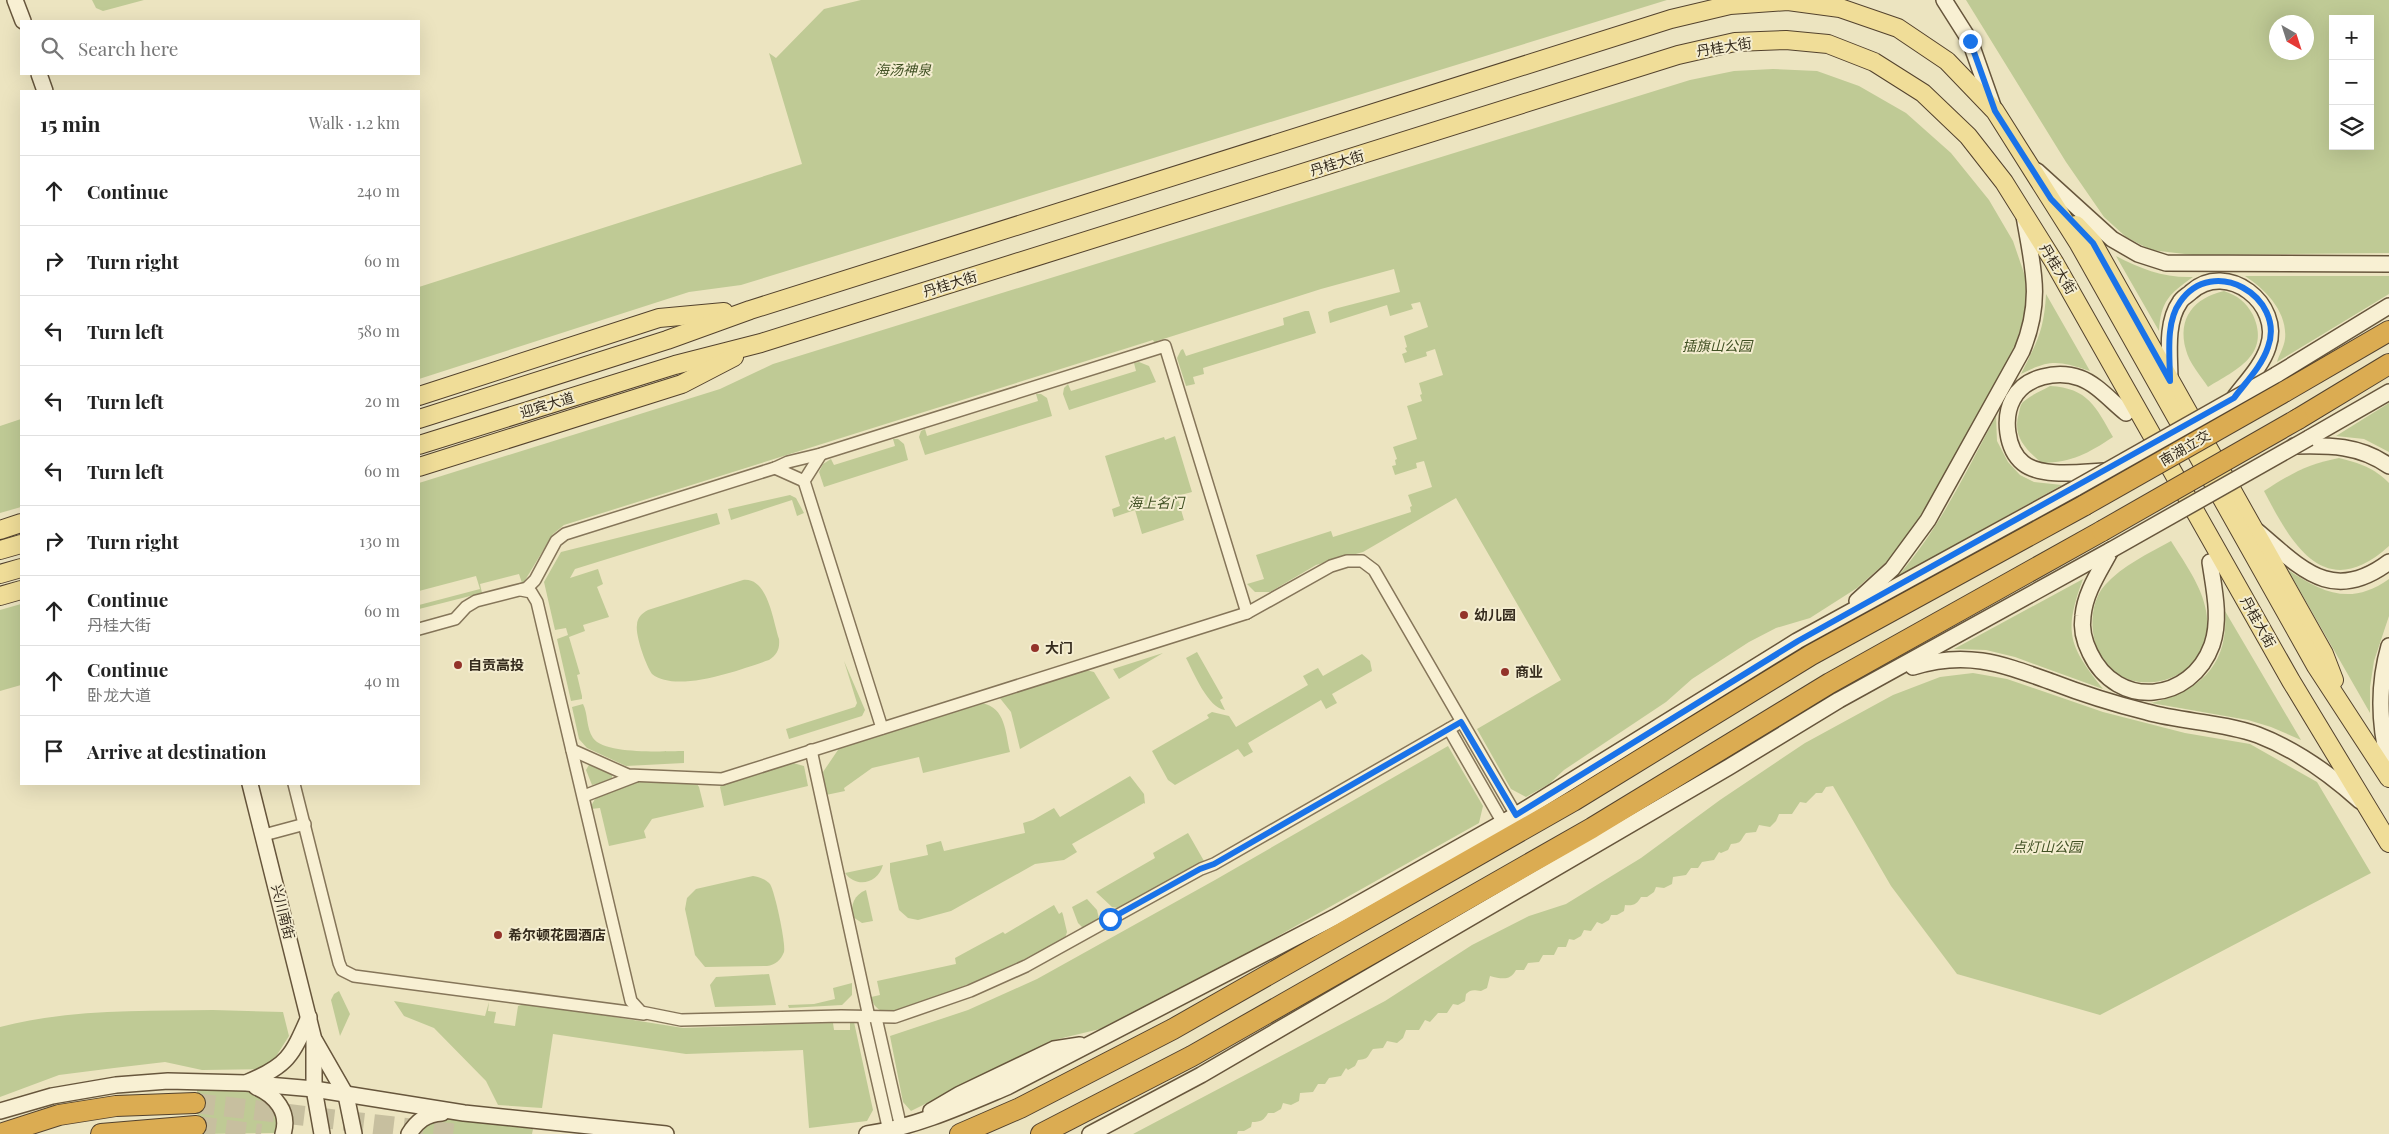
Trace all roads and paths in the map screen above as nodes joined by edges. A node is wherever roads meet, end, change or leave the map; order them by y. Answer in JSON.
{"nodes":[{"id":1,"x":15,"y":0,"type":"edge"},
{"id":2,"x":1944,"y":0,"type":"edge"},
{"id":3,"x":1735,"y":3,"type":"edge"},
{"id":4,"x":23,"y":20,"type":"edge"},
{"id":5,"x":39,"y":75,"type":"edge"},
{"id":6,"x":45,"y":90,"type":"edge"},
{"id":7,"x":1995,"y":111,"type":"junction"},
{"id":8,"x":2028,"y":163,"type":"junction"},
{"id":9,"x":2051,"y":199,"type":"junction"},
{"id":10,"x":2024,"y":214,"type":"junction"},
{"id":11,"x":2041,"y":241,"type":"junction"},
{"id":12,"x":2389,"y":264,"type":"edge"},
{"id":13,"x":2389,"y":306,"type":"edge"},
{"id":14,"x":750,"y":310,"type":"junction"},
{"id":15,"x":2389,"y":331,"type":"edge"},
{"id":16,"x":761,"y":344,"type":"junction"},
{"id":17,"x":2389,"y":364,"type":"edge"},
{"id":18,"x":674,"y":365,"type":"joint"},
{"id":19,"x":2170,"y":381,"type":"junction"},
{"id":20,"x":2280,"y":383,"type":"junction"},
{"id":21,"x":2389,"y":392,"type":"edge"},
{"id":22,"x":420,"y":396,"type":"edge"},
{"id":23,"x":2234,"y":398,"type":"junction"},
{"id":24,"x":2126,"y":413,"type":"junction"},
{"id":25,"x":420,"y":418,"type":"edge"},
{"id":26,"x":420,"y":445,"type":"edge"},
{"id":27,"x":2294,"y":446,"type":"junction"},
{"id":28,"x":821,"y":454,"type":"junction"},
{"id":29,"x":420,"y":466,"type":"edge"},
{"id":30,"x":2389,"y":466,"type":"edge"},
{"id":31,"x":775,"y":468,"type":"junction"},
{"id":32,"x":2105,"y":472,"type":"junction"},
{"id":33,"x":804,"y":481,"type":"junction"},
{"id":34,"x":2081,"y":496,"type":"junction"},
{"id":35,"x":20,"y":524,"type":"edge"},
{"id":36,"x":2253,"y":527,"type":"junction"},
{"id":37,"x":0,"y":530,"type":"edge"},
{"id":38,"x":20,"y":544,"type":"edge"},
{"id":39,"x":0,"y":550,"type":"edge"},
{"id":40,"x":2111,"y":550,"type":"junction"},
{"id":41,"x":2210,"y":562,"type":"junction"},
{"id":42,"x":2389,"y":562,"type":"edge"},
{"id":43,"x":20,"y":568,"type":"edge"},
{"id":44,"x":0,"y":574,"type":"edge"},
{"id":45,"x":535,"y":580,"type":"junction"},
{"id":46,"x":20,"y":590,"type":"edge"},
{"id":47,"x":521,"y":590,"type":"junction"},
{"id":48,"x":0,"y":596,"type":"edge"},
{"id":49,"x":537,"y":602,"type":"junction"},
{"id":50,"x":1247,"y":613,"type":"junction"},
{"id":51,"x":1834,"y":621,"type":"junction"},
{"id":52,"x":420,"y":629,"type":"edge"},
{"id":53,"x":2389,"y":646,"type":"edge"},
{"id":54,"x":1878,"y":678,"type":"junction"},
{"id":55,"x":2347,"y":713,"type":"junction"},
{"id":56,"x":1461,"y":722,"type":"junction"},
{"id":57,"x":882,"y":728,"type":"junction"},
{"id":58,"x":1449,"y":729,"type":"junction"},
{"id":59,"x":2322,"y":732,"type":"junction"},
{"id":60,"x":572,"y":750,"type":"junction"},
{"id":61,"x":811,"y":750,"type":"junction"},
{"id":62,"x":2389,"y":764,"type":"edge"},
{"id":63,"x":1729,"y":767,"type":"junction"},
{"id":64,"x":636,"y":776,"type":"junction"},
{"id":65,"x":2389,"y":778,"type":"edge"},
{"id":66,"x":250,"y":785,"type":"edge"},
{"id":67,"x":294,"y":785,"type":"edge"},
{"id":68,"x":584,"y":796,"type":"junction"},
{"id":69,"x":1573,"y":800,"type":"junction"},
{"id":70,"x":2369,"y":808,"type":"junction"},
{"id":71,"x":1509,"y":819,"type":"junction"},
{"id":72,"x":305,"y":824,"type":"junction"},
{"id":73,"x":264,"y":835,"type":"junction"},
{"id":74,"x":2389,"y":843,"type":"edge"},
{"id":75,"x":1540,"y":858,"type":"junction"},
{"id":76,"x":1407,"y":876,"type":"junction"},
{"id":77,"x":1336,"y":917,"type":"junction"},
{"id":78,"x":1336,"y":974,"type":"junction"},
{"id":79,"x":648,"y":1015,"type":"junction"},
{"id":80,"x":309,"y":1017,"type":"junction"},
{"id":81,"x":869,"y":1017,"type":"junction"},
{"id":82,"x":1173,"y":1029,"type":"junction"},
{"id":83,"x":314,"y":1040,"type":"junction"},
{"id":84,"x":1201,"y":1075,"type":"junction"},
{"id":85,"x":246,"y":1083,"type":"junction"},
{"id":86,"x":314,"y":1090,"type":"junction"},
{"id":87,"x":346,"y":1095,"type":"junction"},
{"id":88,"x":195,"y":1103,"type":"tunnel mouth"},
{"id":89,"x":0,"y":1111,"type":"edge"},
{"id":90,"x":464,"y":1113,"type":"junction"},
{"id":91,"x":196,"y":1126,"type":"tunnel mouth"},
{"id":92,"x":895,"y":1129,"type":"junction"},
{"id":93,"x":0,"y":1134,"type":"edge"},
{"id":94,"x":101,"y":1134,"type":"edge"},
{"id":95,"x":283,"y":1134,"type":"edge"},
{"id":96,"x":322,"y":1134,"type":"edge"},
{"id":97,"x":354,"y":1134,"type":"edge"},
{"id":98,"x":409,"y":1134,"type":"edge"},
{"id":99,"x":666,"y":1134,"type":"edge"},
{"id":100,"x":867,"y":1134,"type":"edge"},
{"id":101,"x":960,"y":1134,"type":"edge"},
{"id":102,"x":1041,"y":1134,"type":"edge"},
{"id":103,"x":1090,"y":1134,"type":"edge"}],
"edges":[{"from":1,"to":4,"type":"street"},
{"from":2,"to":7,"type":"street"},
{"from":3,"to":7,"type":"main road"},
{"from":3,"to":14,"type":"main road"},
{"from":5,"to":6,"type":"street"},
{"from":7,"to":8,"type":"main road"},
{"from":8,"to":9,"type":"main road"},
{"from":8,"to":12,"type":"street"},
{"from":9,"to":19,"type":"main road"},
{"from":9,"to":55,"type":"main road"},
{"from":10,"to":11,"type":"main road","name":"丹桂大街"},
{"from":10,"to":16,"type":"main road","name":"丹桂大街"},
{"from":10,"to":51,"type":"street"},
{"from":11,"to":24,"type":"main road"},
{"from":11,"to":59,"type":"main road","name":"丹桂大街"},
{"from":13,"to":20,"type":"street"},
{"from":14,"to":22,"type":"main road"},
{"from":14,"to":25,"type":"main road","name":"迎宾大道"},
{"from":15,"to":20,"type":"highway","name":"南湖立交"},
{"from":16,"to":18,"type":"main road","name":"丹桂大街"},
{"from":16,"to":29,"type":"main road"},
{"from":17,"to":75,"type":"highway","bridge":true},
{"from":18,"to":26,"type":"main road","name":"迎宾大道"},
{"from":19,"to":23,"type":"street"},
{"from":19,"to":36,"type":"main road"},
{"from":20,"to":23,"type":"street","bridge":true},
{"from":20,"to":34,"type":"highway","name":"南湖立交","bridge":true},
{"from":21,"to":27,"type":"street","bridge":true},
{"from":23,"to":32,"type":"street","bridge":true},
{"from":24,"to":32,"type":"street"},
{"from":24,"to":41,"type":"main road"},
{"from":27,"to":30,"type":"street"},
{"from":27,"to":40,"type":"street","bridge":true},
{"from":28,"to":31,"type":"street"},
{"from":28,"to":33,"type":"street"},
{"from":28,"to":50,"type":"street"},
{"from":31,"to":33,"type":"street"},
{"from":31,"to":45,"type":"street"},
{"from":32,"to":34,"type":"street","bridge":true},
{"from":33,"to":57,"type":"street"},
{"from":34,"to":51,"type":"street"},
{"from":34,"to":69,"type":"highway","name":"南湖立交"},
{"from":35,"to":37,"type":"main road"},
{"from":36,"to":42,"type":"street"},
{"from":36,"to":55,"type":"main road"},
{"from":38,"to":39,"type":"main road"},
{"from":40,"to":41,"type":"street"},
{"from":40,"to":54,"type":"street"},
{"from":41,"to":59,"type":"main road"},
{"from":43,"to":44,"type":"main road"},
{"from":45,"to":47,"type":"street"},
{"from":45,"to":49,"type":"street"},
{"from":46,"to":48,"type":"main road"},
{"from":47,"to":49,"type":"street"},
{"from":47,"to":52,"type":"street"},
{"from":49,"to":60,"type":"street"},
{"from":50,"to":56,"type":"street"},
{"from":50,"to":57,"type":"street"},
{"from":51,"to":71,"type":"street"},
{"from":53,"to":62,"type":"street"},
{"from":54,"to":63,"type":"street"},
{"from":54,"to":70,"type":"street"},
{"from":55,"to":65,"type":"main road"},
{"from":56,"to":58,"type":"street"},
{"from":56,"to":71,"type":"street"},
{"from":57,"to":61,"type":"street"},
{"from":58,"to":71,"type":"street"},
{"from":58,"to":81,"type":"street"},
{"from":59,"to":70,"type":"main road","name":"丹桂大街"},
{"from":60,"to":64,"type":"street"},
{"from":60,"to":68,"type":"street"},
{"from":61,"to":64,"type":"street"},
{"from":61,"to":81,"type":"street"},
{"from":63,"to":75,"type":"street"},
{"from":63,"to":84,"type":"street"},
{"from":64,"to":68,"type":"street"},
{"from":66,"to":73,"type":"street","name":"兴川南街"},
{"from":67,"to":72,"type":"street"},
{"from":68,"to":79,"type":"street"},
{"from":69,"to":76,"type":"street"},
{"from":69,"to":82,"type":"highway","name":"南湖立交"},
{"from":70,"to":74,"type":"main road","name":"丹桂大街"},
{"from":71,"to":76,"type":"street"},
{"from":72,"to":73,"type":"street"},
{"from":72,"to":79,"type":"street"},
{"from":73,"to":80,"type":"street","name":"兴川南街"},
{"from":75,"to":78,"type":"highway"},
{"from":76,"to":77,"type":"street"},
{"from":77,"to":82,"type":"street"},
{"from":77,"to":92,"type":"street"},
{"from":78,"to":84,"type":"street"},
{"from":78,"to":102,"type":"highway"},
{"from":79,"to":81,"type":"street"},
{"from":80,"to":83,"type":"street","name":"兴川南街"},
{"from":80,"to":85,"type":"street"},
{"from":81,"to":92,"type":"street"},
{"from":82,"to":101,"type":"highway","name":"南湖立交"},
{"from":83,"to":86,"type":"street","name":"兴川南街"},
{"from":83,"to":87,"type":"street","name":"兴川南街"},
{"from":84,"to":103,"type":"street"},
{"from":85,"to":86,"type":"street"},
{"from":85,"to":89,"type":"street"},
{"from":85,"to":95,"type":"street"},
{"from":86,"to":87,"type":"street"},
{"from":86,"to":96,"type":"street","name":"兴川南街"},
{"from":87,"to":90,"type":"street"},
{"from":87,"to":97,"type":"street","name":"兴川南街"},
{"from":88,"to":93,"type":"highway"},
{"from":90,"to":98,"type":"street"},
{"from":90,"to":99,"type":"street"},
{"from":91,"to":94,"type":"highway"},
{"from":92,"to":100,"type":"street"}]}
